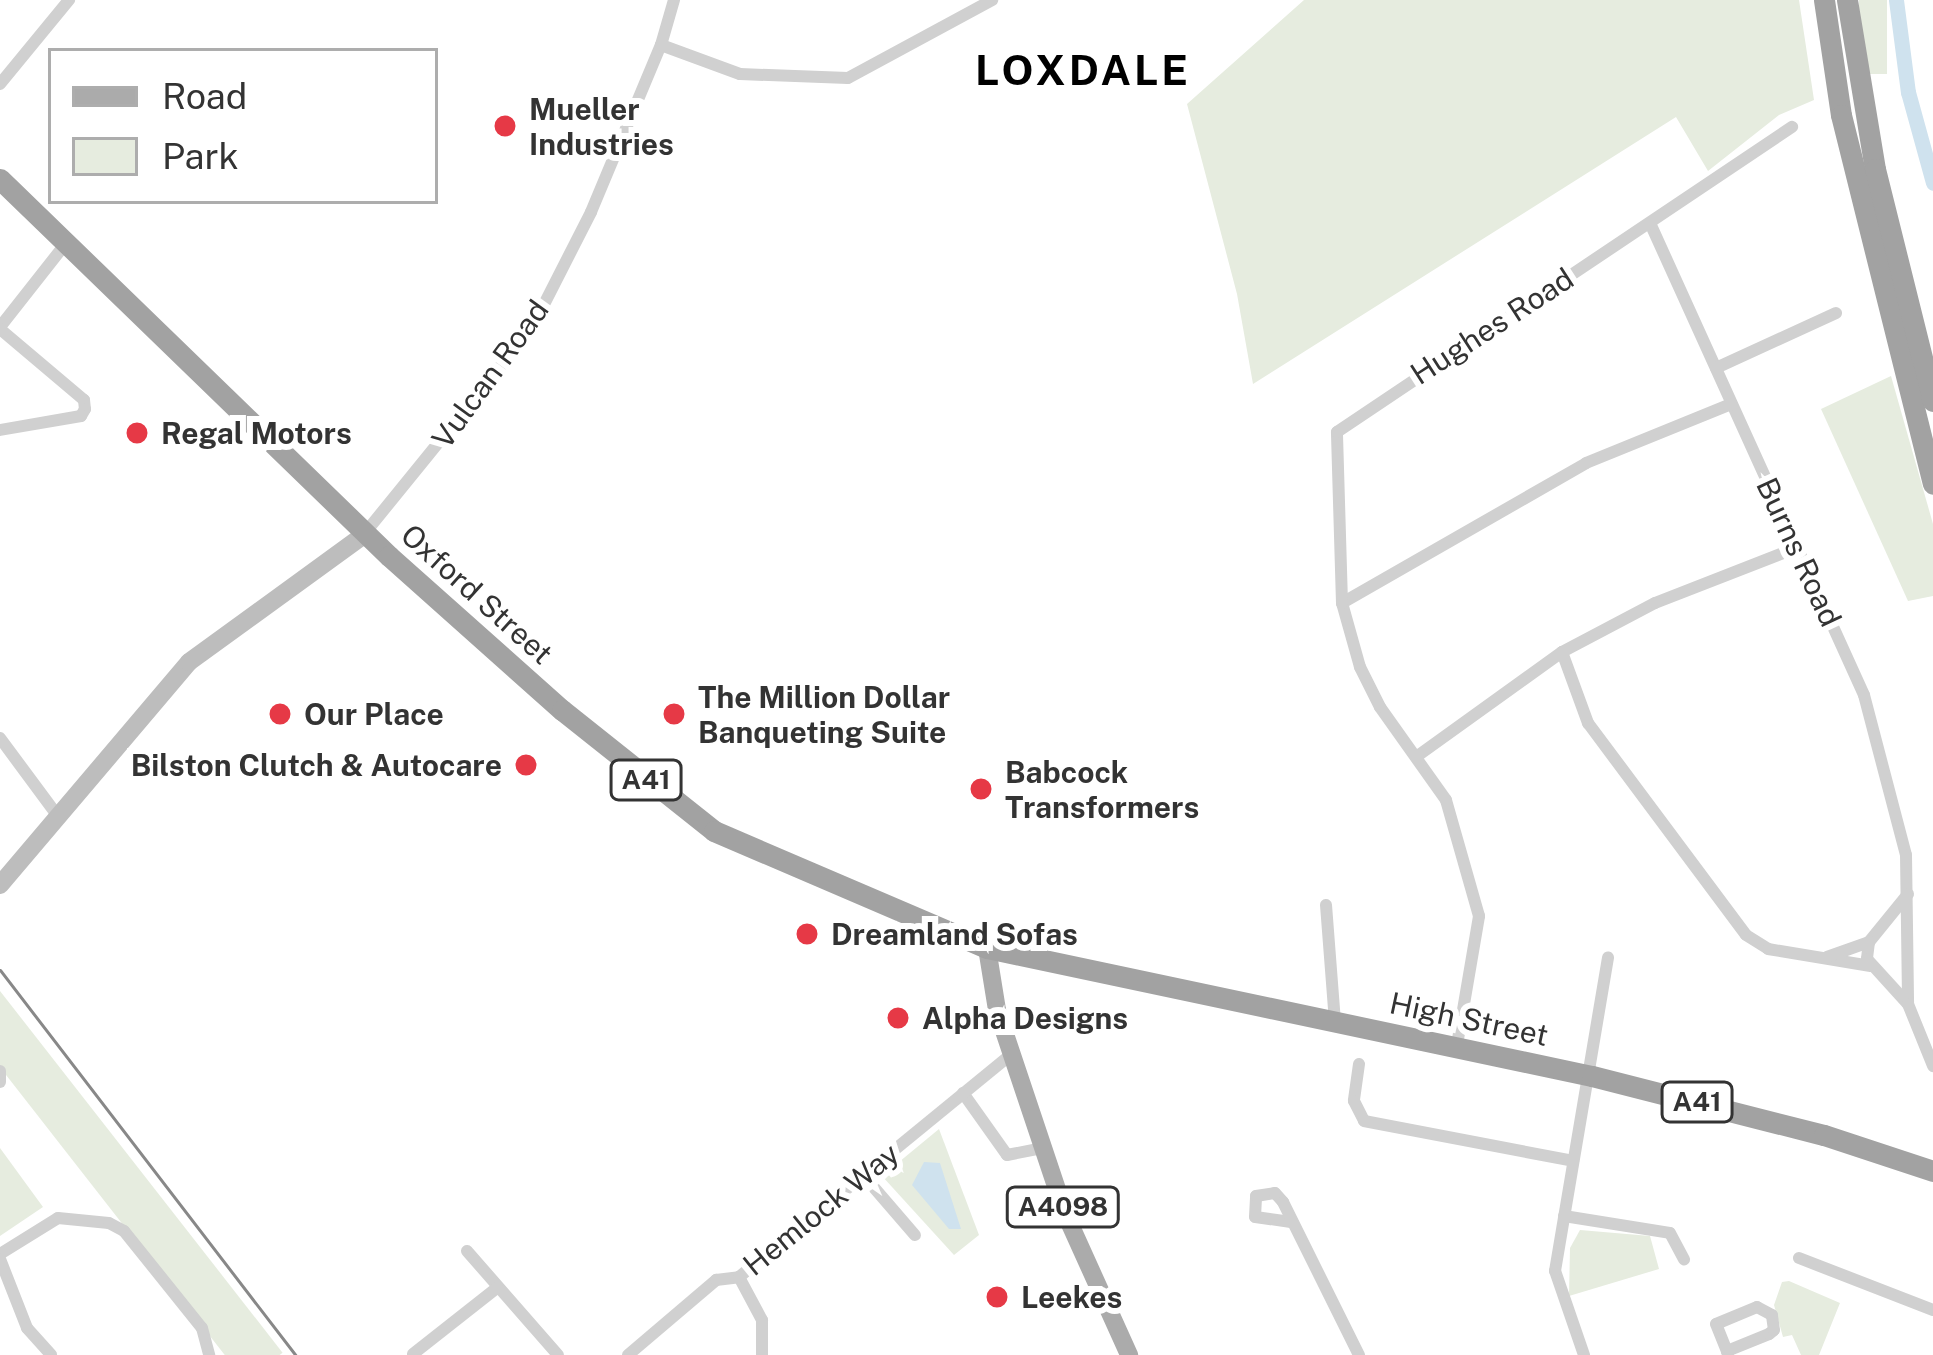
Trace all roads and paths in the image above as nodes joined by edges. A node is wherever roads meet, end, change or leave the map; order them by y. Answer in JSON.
{"nodes":[{"id":1,"x":69,"y":0,"type":"edge"},
{"id":2,"x":674,"y":0,"type":"edge"},
{"id":3,"x":992,"y":0,"type":"edge"},
{"id":4,"x":1824,"y":0,"type":"edge"},
{"id":5,"x":1847,"y":0,"type":"edge"},
{"id":6,"x":661,"y":45,"type":"junction"},
{"id":7,"x":0,"y":84,"type":"edge"},
{"id":8,"x":1792,"y":128,"type":"dead end"},
{"id":9,"x":0,"y":179,"type":"edge"},
{"id":10,"x":1650,"y":223,"type":"junction"},
{"id":11,"x":67,"y":242,"type":"junction"},
{"id":12,"x":1836,"y":314,"type":"dead end"},
{"id":13,"x":0,"y":328,"type":"edge"},
{"id":14,"x":1716,"y":368,"type":"junction"},
{"id":15,"x":1933,"y":401,"type":"edge"},
{"id":16,"x":1731,"y":404,"type":"junction"},
{"id":17,"x":0,"y":430,"type":"edge"},
{"id":18,"x":1933,"y":484,"type":"edge"},
{"id":19,"x":365,"y":534,"type":"junction"},
{"id":20,"x":1796,"y":548,"type":"junction"},
{"id":21,"x":1342,"y":603,"type":"junction"},
{"id":22,"x":1562,"y":652,"type":"junction"},
{"id":23,"x":0,"y":738,"type":"edge"},
{"id":24,"x":1416,"y":757,"type":"junction"},
{"id":25,"x":57,"y":815,"type":"junction"},
{"id":26,"x":0,"y":885,"type":"edge"},
{"id":27,"x":1908,"y":894,"type":"junction"},
{"id":28,"x":1325,"y":905,"type":"dead end"},
{"id":29,"x":1875,"y":937,"type":"junction"},
{"id":30,"x":1907,"y":940,"type":"junction"},
{"id":31,"x":987,"y":948,"type":"junction"},
{"id":32,"x":1609,"y":957,"type":"dead end"},
{"id":33,"x":1826,"y":957,"type":"junction"},
{"id":34,"x":1909,"y":962,"type":"junction"},
{"id":35,"x":1876,"y":970,"type":"junction"},
{"id":36,"x":1908,"y":1004,"type":"junction"},
{"id":37,"x":1335,"y":1022,"type":"junction"},
{"id":38,"x":1457,"y":1045,"type":"junction"},
{"id":39,"x":1011,"y":1054,"type":"junction"},
{"id":40,"x":1360,"y":1064,"type":"dead end"},
{"id":41,"x":1933,"y":1066,"type":"edge"},
{"id":42,"x":0,"y":1071,"type":"edge"},
{"id":43,"x":1592,"y":1076,"type":"junction"},
{"id":44,"x":0,"y":1082,"type":"edge"},
{"id":45,"x":963,"y":1093,"type":"junction"},
{"id":46,"x":1042,"y":1148,"type":"junction"},
{"id":47,"x":1573,"y":1161,"type":"junction"},
{"id":48,"x":1933,"y":1171,"type":"edge"},
{"id":49,"x":864,"y":1176,"type":"junction"},
{"id":50,"x":1564,"y":1216,"type":"junction"},
{"id":51,"x":1291,"y":1222,"type":"dead end"},
{"id":52,"x":915,"y":1235,"type":"dead end"},
{"id":53,"x":467,"y":1251,"type":"dead end"},
{"id":54,"x":0,"y":1257,"type":"edge"},
{"id":55,"x":1799,"y":1258,"type":"dead end"},
{"id":56,"x":1684,"y":1259,"type":"dead end"},
{"id":57,"x":739,"y":1277,"type":"junction"},
{"id":58,"x":497,"y":1288,"type":"junction"},
{"id":59,"x":1933,"y":1310,"type":"edge"},
{"id":60,"x":1727,"y":1353,"type":"edge"},
{"id":61,"x":413,"y":1354,"type":"edge"},
{"id":62,"x":52,"y":1355,"type":"edge"},
{"id":63,"x":209,"y":1355,"type":"edge"},
{"id":64,"x":558,"y":1355,"type":"edge"},
{"id":65,"x":628,"y":1355,"type":"edge"},
{"id":66,"x":762,"y":1355,"type":"edge"},
{"id":67,"x":1129,"y":1355,"type":"edge"},
{"id":68,"x":1359,"y":1355,"type":"edge"},
{"id":69,"x":1584,"y":1355,"type":"edge"}],
"edges":[{"from":1,"to":7,"type":"street"},
{"from":2,"to":6,"type":"street","name":"Vulcan Road"},
{"from":3,"to":6,"type":"street"},
{"from":4,"to":18,"type":"highway"},
{"from":5,"to":15,"type":"highway"},
{"from":6,"to":19,"type":"street","name":"Vulcan Road"},
{"from":8,"to":10,"type":"street","name":"Hughes Road"},
{"from":9,"to":11,"type":"highway","name":"Oxford Street","number":"A41"},
{"from":10,"to":14,"type":"street","name":"Burns Road"},
{"from":10,"to":21,"type":"street","name":"Hughes Road"},
{"from":11,"to":13,"type":"street"},
{"from":11,"to":19,"type":"highway","name":"Oxford Street","number":"A41"},
{"from":12,"to":14,"type":"street"},
{"from":13,"to":17,"type":"street"},
{"from":14,"to":16,"type":"street","name":"Burns Road"},
{"from":16,"to":20,"type":"street","name":"Burns Road"},
{"from":16,"to":21,"type":"street"},
{"from":19,"to":25,"type":"main road"},
{"from":19,"to":31,"type":"highway","name":"Oxford Street","number":"A41"},
{"from":20,"to":22,"type":"street"},
{"from":20,"to":27,"type":"street","name":"Burns Road"},
{"from":21,"to":24,"type":"street"},
{"from":22,"to":24,"type":"street"},
{"from":22,"to":33,"type":"street"},
{"from":23,"to":25,"type":"street"},
{"from":24,"to":38,"type":"street"},
{"from":25,"to":26,"type":"main road"},
{"from":27,"to":29,"type":"street"},
{"from":27,"to":30,"type":"street","name":"Burns Road"},
{"from":28,"to":37,"type":"street"},
{"from":29,"to":30,"type":"street"},
{"from":29,"to":33,"type":"street"},
{"from":29,"to":35,"type":"street"},
{"from":30,"to":34,"type":"street"},
{"from":31,"to":37,"type":"highway","name":"High Street","number":"A41"},
{"from":31,"to":39,"type":"main road","number":"A4098"},
{"from":32,"to":43,"type":"street"},
{"from":33,"to":35,"type":"street"},
{"from":34,"to":35,"type":"street"},
{"from":34,"to":36,"type":"street"},
{"from":35,"to":36,"type":"street"},
{"from":36,"to":41,"type":"street"},
{"from":37,"to":38,"type":"highway","name":"High Street","number":"A41"},
{"from":38,"to":43,"type":"highway","name":"High Street","number":"A41"},
{"from":39,"to":45,"type":"street","name":"Hemlock Way"},
{"from":39,"to":46,"type":"main road","number":"A4098"},
{"from":40,"to":47,"type":"street"},
{"from":42,"to":44,"type":"street"},
{"from":43,"to":47,"type":"street"},
{"from":43,"to":48,"type":"highway","name":"High Street","number":"A41"},
{"from":45,"to":46,"type":"street"},
{"from":45,"to":49,"type":"street","name":"Hemlock Way"},
{"from":46,"to":67,"type":"main road","number":"A4098"},
{"from":47,"to":50,"type":"street"},
{"from":49,"to":52,"type":"street"},
{"from":49,"to":57,"type":"street","name":"Hemlock Way"},
{"from":50,"to":56,"type":"street"},
{"from":50,"to":69,"type":"street"},
{"from":51,"to":68,"type":"street"},
{"from":53,"to":58,"type":"street"},
{"from":54,"to":62,"type":"street"},
{"from":54,"to":63,"type":"street"},
{"from":55,"to":59,"type":"street"},
{"from":57,"to":65,"type":"street","name":"Hemlock Way"},
{"from":57,"to":66,"type":"street"},
{"from":58,"to":61,"type":"street"},
{"from":58,"to":64,"type":"street"},
{"from":60,"to":60,"type":"street"}]}
